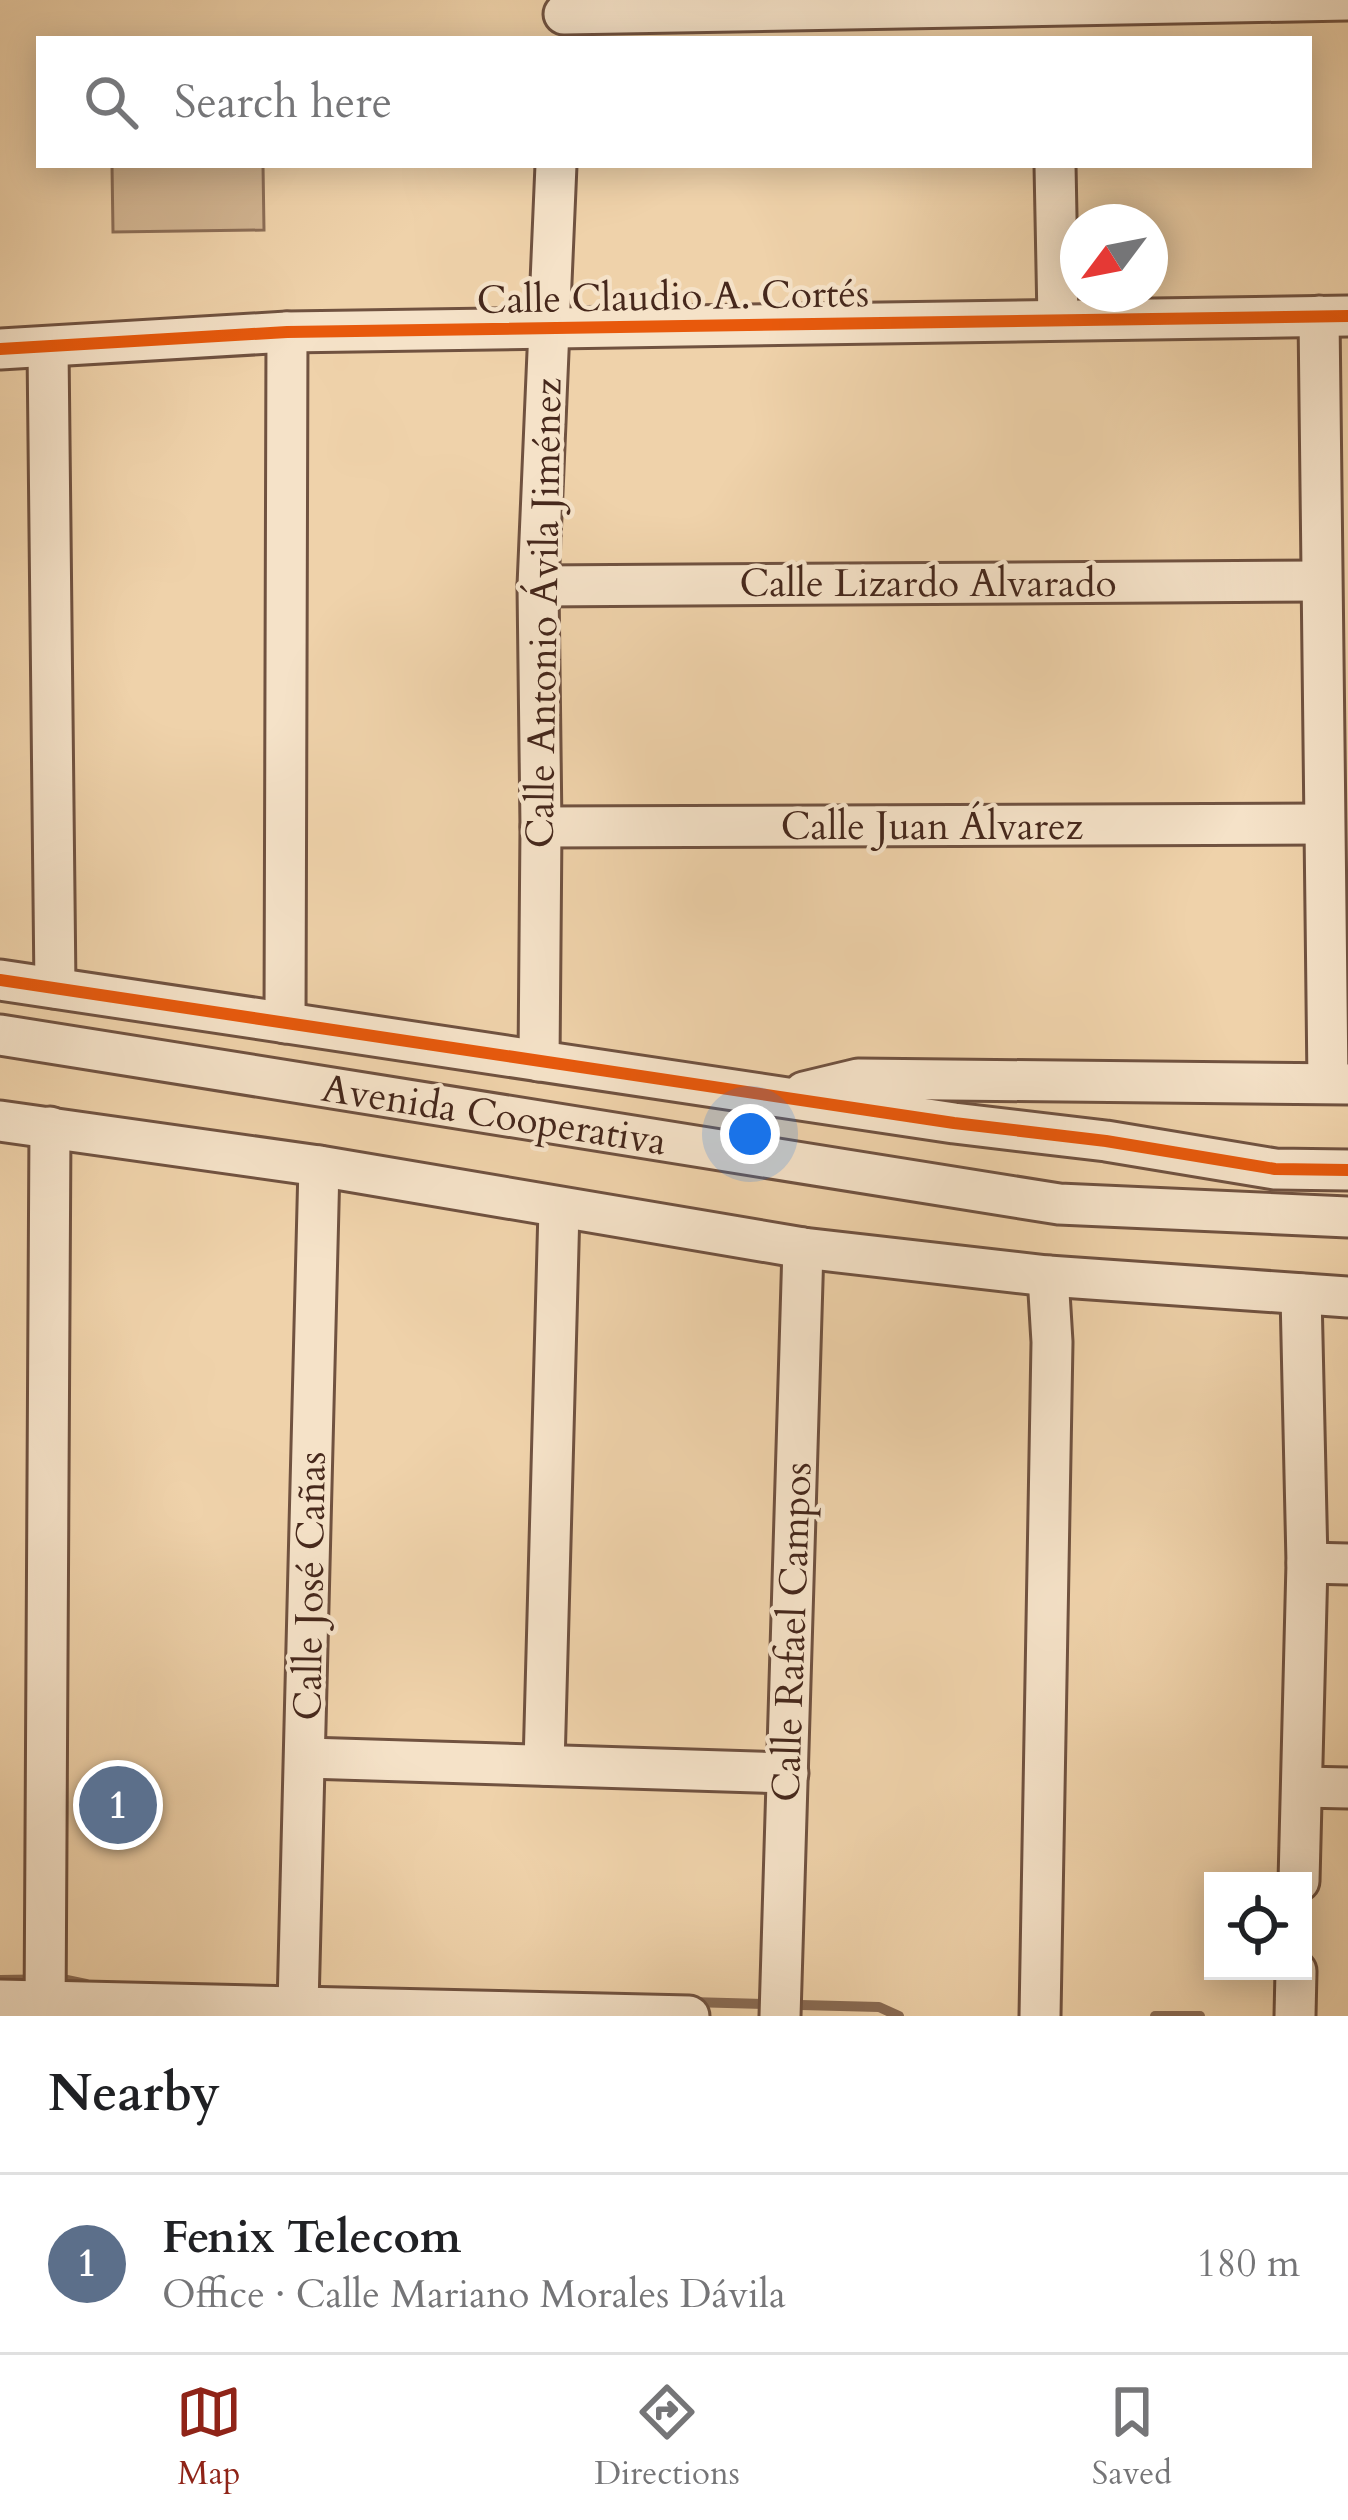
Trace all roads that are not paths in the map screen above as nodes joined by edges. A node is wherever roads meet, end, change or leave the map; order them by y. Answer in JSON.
{"nodes":[{"id":1,"x":1279,"y":0,"type":"edge"},
{"id":2,"x":1348,"y":1,"type":"edge"},
{"id":3,"x":836,"y":5,"type":"edge"},
{"id":4,"x":564,"y":18,"type":"edge"},
{"id":5,"x":1053,"y":24,"type":"edge"},
{"id":6,"x":556,"y":168,"type":"edge"},
{"id":7,"x":1055,"y":168,"type":"edge"},
{"id":8,"x":1334,"y":316,"type":"edge"},
{"id":9,"x":1058,"y":320,"type":"junction"},
{"id":10,"x":547,"y":330,"type":"junction"},
{"id":11,"x":287,"y":332,"type":"junction"},
{"id":12,"x":48,"y":348,"type":"junction"},
{"id":13,"x":0,"y":349,"type":"edge"},
{"id":14,"x":1319,"y":581,"type":"junction"},
{"id":15,"x":538,"y":586,"type":"junction"},
{"id":16,"x":1323,"y":824,"type":"junction"},
{"id":17,"x":541,"y":827,"type":"junction"},
{"id":18,"x":0,"y":980,"type":"edge"},
{"id":19,"x":55,"y":988,"type":"junction"},
{"id":20,"x":286,"y":1024,"type":"junction"},
{"id":21,"x":0,"y":1035,"type":"edge"},
{"id":22,"x":539,"y":1061,"type":"junction"},
{"id":23,"x":1338,"y":1084,"type":"edge"},
{"id":24,"x":781,"y":1097,"type":"junction"},
{"id":25,"x":0,"y":1121,"type":"edge"},
{"id":26,"x":50,"y":1127,"type":"junction"},
{"id":27,"x":319,"y":1166,"type":"junction"},
{"id":28,"x":1348,"y":1170,"type":"edge"},
{"id":29,"x":559,"y":1209,"type":"junction"},
{"id":30,"x":1348,"y":1217,"type":"edge"},
{"id":31,"x":803,"y":1248,"type":"junction"},
{"id":32,"x":1048,"y":1276,"type":"junction"},
{"id":33,"x":1301,"y":1294,"type":"junction"},
{"id":34,"x":1348,"y":1297,"type":"edge"},
{"id":35,"x":1306,"y":1563,"type":"junction"},
{"id":36,"x":1348,"y":1564,"type":"edge"},
{"id":37,"x":307,"y":1757,"type":"junction"},
{"id":38,"x":544,"y":1766,"type":"junction"},
{"id":39,"x":788,"y":1773,"type":"junction"},
{"id":40,"x":1303,"y":1787,"type":"junction"},
{"id":41,"x":1348,"y":1788,"type":"edge"},
{"id":42,"x":1299,"y":1872,"type":"edge"},
{"id":43,"x":1296,"y":1980,"type":"edge"},
{"id":44,"x":0,"y":2000,"type":"edge"},
{"id":45,"x":298,"y":2006,"type":"junction"},
{"id":46,"x":45,"y":2009,"type":"edge"},
{"id":47,"x":689,"y":2016,"type":"edge"},
{"id":48,"x":780,"y":2016,"type":"edge"},
{"id":49,"x":1040,"y":2016,"type":"edge"},
{"id":50,"x":1295,"y":2016,"type":"edge"}],
"edges":[{"from":1,"to":2,"type":"street"},
{"from":1,"to":5,"type":"street"},
{"from":3,"to":4,"type":"street"},
{"from":3,"to":5,"type":"street"},
{"from":6,"to":10,"type":"street","name":"Calle Antonio Ávila Jiménez"},
{"from":7,"to":9,"type":"street"},
{"from":8,"to":9,"type":"street","name":"Calle Claudio A. Cortés"},
{"from":8,"to":14,"type":"street"},
{"from":9,"to":10,"type":"street","name":"Calle Claudio A. Cortés"},
{"from":10,"to":11,"type":"street","name":"Calle Claudio A. Cortés"},
{"from":10,"to":15,"type":"street","name":"Calle Antonio Ávila Jiménez"},
{"from":11,"to":12,"type":"street","name":"Calle Claudio A. Cortés"},
{"from":11,"to":20,"type":"street"},
{"from":12,"to":13,"type":"street","name":"Calle Claudio A. Cortés"},
{"from":12,"to":19,"type":"street"},
{"from":14,"to":15,"type":"street","name":"Calle Lizardo Alvarado"},
{"from":14,"to":16,"type":"street"},
{"from":15,"to":17,"type":"street","name":"Calle Antonio Ávila Jiménez"},
{"from":16,"to":17,"type":"street","name":"Calle Juan Álvarez"},
{"from":16,"to":23,"type":"street"},
{"from":17,"to":22,"type":"street","name":"Calle Antonio Ávila Jiménez"},
{"from":18,"to":19,"type":"street"},
{"from":19,"to":20,"type":"street"},
{"from":20,"to":22,"type":"street"},
{"from":21,"to":30,"type":"street","name":"Avenida Cooperativa"},
{"from":22,"to":24,"type":"street"},
{"from":23,"to":24,"type":"street"},
{"from":24,"to":28,"type":"street"},
{"from":25,"to":26,"type":"street","name":"Avenida Cooperativa"},
{"from":26,"to":27,"type":"street","name":"Avenida Cooperativa"},
{"from":26,"to":46,"type":"street"},
{"from":27,"to":29,"type":"street","name":"Avenida Cooperativa"},
{"from":27,"to":37,"type":"street","name":"Calle José Cañas"},
{"from":29,"to":31,"type":"street","name":"Avenida Cooperativa"},
{"from":29,"to":38,"type":"street"},
{"from":31,"to":32,"type":"street","name":"Avenida Cooperativa"},
{"from":31,"to":39,"type":"street","name":"Calle Rafael Campos"},
{"from":32,"to":33,"type":"street","name":"Avenida Cooperativa"},
{"from":32,"to":49,"type":"street"},
{"from":33,"to":34,"type":"street","name":"Avenida Cooperativa"},
{"from":33,"to":35,"type":"street"},
{"from":35,"to":36,"type":"street"},
{"from":35,"to":40,"type":"street"},
{"from":37,"to":38,"type":"street"},
{"from":37,"to":45,"type":"street","name":"Calle José Cañas"},
{"from":38,"to":39,"type":"street"},
{"from":39,"to":48,"type":"street","name":"Calle Rafael Campos"},
{"from":40,"to":41,"type":"street"},
{"from":40,"to":42,"type":"street"},
{"from":43,"to":50,"type":"street"},
{"from":44,"to":46,"type":"street"},
{"from":45,"to":46,"type":"street"},
{"from":45,"to":47,"type":"street"}]}
